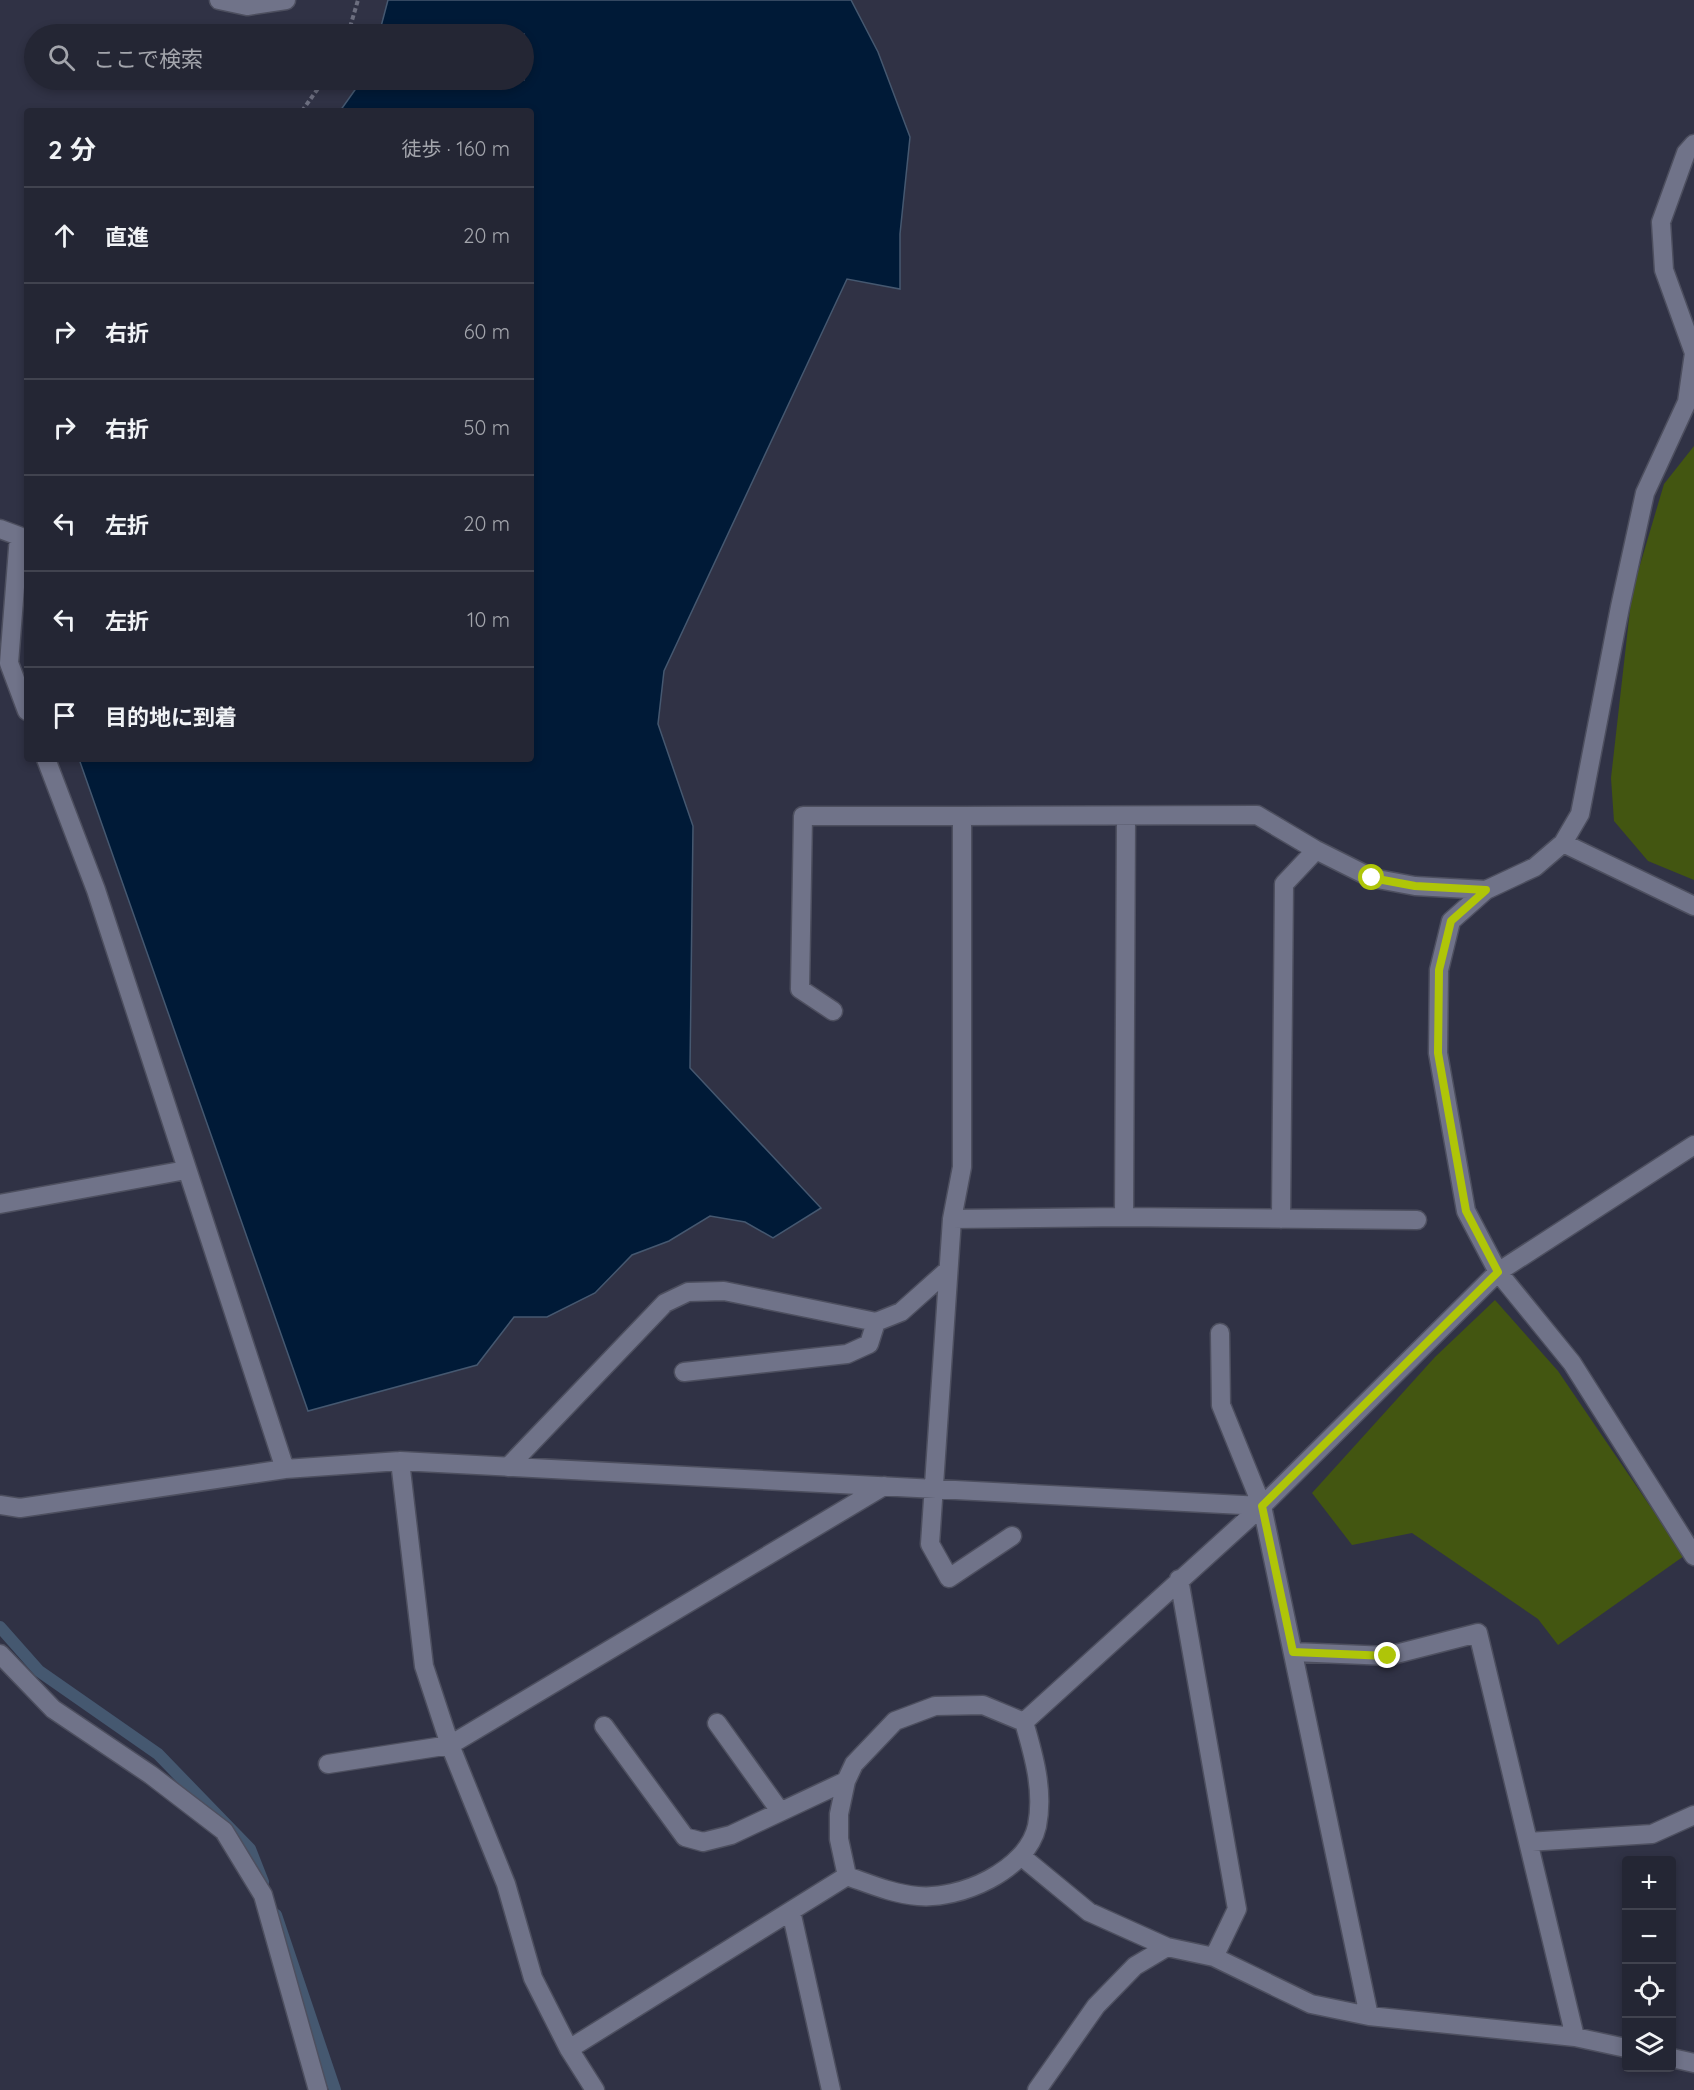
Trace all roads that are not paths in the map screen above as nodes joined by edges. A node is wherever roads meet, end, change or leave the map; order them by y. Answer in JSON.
{"nodes":[{"id":1,"x":219,"y":0,"type":"edge"},
{"id":2,"x":286,"y":0,"type":"edge"},
{"id":3,"x":1694,"y":144,"type":"edge"},
{"id":4,"x":0,"y":530,"type":"edge"},
{"id":5,"x":4,"y":664,"type":"edge"},
{"id":6,"x":24,"y":705,"type":"edge"},
{"id":7,"x":47,"y":762,"type":"edge"},
{"id":8,"x":962,"y":816,"type":"junction"},
{"id":9,"x":1126,"y":816,"type":"junction"},
{"id":10,"x":1563,"y":843,"type":"junction"},
{"id":11,"x":1316,"y":850,"type":"junction"},
{"id":12,"x":1486,"y":890,"type":"junction"},
{"id":13,"x":1694,"y":906,"type":"edge"},
{"id":14,"x":833,"y":1011,"type":"dead end"},
{"id":15,"x":1694,"y":1145,"type":"edge"},
{"id":16,"x":186,"y":1170,"type":"junction"},
{"id":17,"x":0,"y":1204,"type":"edge"},
{"id":18,"x":1124,"y":1217,"type":"junction"},
{"id":19,"x":952,"y":1219,"type":"junction"},
{"id":20,"x":1281,"y":1219,"type":"junction"},
{"id":21,"x":1417,"y":1220,"type":"dead end"},
{"id":22,"x":948,"y":1270,"type":"junction"},
{"id":23,"x":1498,"y":1272,"type":"junction"},
{"id":24,"x":876,"y":1322,"type":"junction"},
{"id":25,"x":1220,"y":1333,"type":"dead end"},
{"id":26,"x":684,"y":1372,"type":"dead end"},
{"id":27,"x":400,"y":1461,"type":"junction"},
{"id":28,"x":508,"y":1467,"type":"junction"},
{"id":29,"x":285,"y":1469,"type":"junction"},
{"id":30,"x":884,"y":1486,"type":"junction"},
{"id":31,"x":932,"y":1488,"type":"junction"},
{"id":32,"x":0,"y":1505,"type":"edge"},
{"id":33,"x":1262,"y":1506,"type":"junction"},
{"id":34,"x":1012,"y":1536,"type":"dead end"},
{"id":35,"x":1694,"y":1556,"type":"edge"},
{"id":36,"x":1179,"y":1579,"type":"junction"},
{"id":37,"x":1293,"y":1652,"type":"junction"},
{"id":38,"x":0,"y":1654,"type":"edge"},
{"id":39,"x":1024,"y":1722,"type":"junction"},
{"id":40,"x":717,"y":1723,"type":"dead end"},
{"id":41,"x":604,"y":1726,"type":"dead end"},
{"id":42,"x":450,"y":1745,"type":"junction"},
{"id":43,"x":328,"y":1764,"type":"dead end"},
{"id":44,"x":846,"y":1781,"type":"junction"},
{"id":45,"x":780,"y":1811,"type":"junction"},
{"id":46,"x":1694,"y":1815,"type":"edge"},
{"id":47,"x":1528,"y":1842,"type":"junction"},
{"id":48,"x":1021,"y":1856,"type":"junction"},
{"id":49,"x":847,"y":1876,"type":"junction"},
{"id":50,"x":791,"y":1911,"type":"junction"},
{"id":51,"x":1167,"y":1947,"type":"junction"},
{"id":52,"x":1214,"y":1957,"type":"junction"},
{"id":53,"x":1369,"y":2016,"type":"junction"},
{"id":54,"x":1575,"y":2037,"type":"junction"},
{"id":55,"x":1622,"y":2047,"type":"edge"},
{"id":56,"x":569,"y":2049,"type":"junction"},
{"id":57,"x":1676,"y":2059,"type":"edge"},
{"id":58,"x":1694,"y":2063,"type":"edge"},
{"id":59,"x":318,"y":2090,"type":"edge"},
{"id":60,"x":595,"y":2090,"type":"edge"},
{"id":61,"x":831,"y":2090,"type":"edge"},
{"id":62,"x":1037,"y":2090,"type":"edge"}],
"edges":[{"from":1,"to":2,"type":"street"},
{"from":3,"to":10,"type":"street"},
{"from":4,"to":5,"type":"street"},
{"from":5,"to":6,"type":"street"},
{"from":7,"to":16,"type":"street"},
{"from":8,"to":9,"type":"street"},
{"from":8,"to":14,"type":"street"},
{"from":8,"to":19,"type":"street"},
{"from":9,"to":11,"type":"street"},
{"from":9,"to":18,"type":"street"},
{"from":10,"to":12,"type":"street"},
{"from":10,"to":13,"type":"street"},
{"from":11,"to":12,"type":"street"},
{"from":11,"to":20,"type":"street"},
{"from":12,"to":23,"type":"street"},
{"from":15,"to":23,"type":"street"},
{"from":16,"to":17,"type":"street"},
{"from":16,"to":29,"type":"street"},
{"from":18,"to":19,"type":"street"},
{"from":18,"to":20,"type":"street"},
{"from":19,"to":22,"type":"street"},
{"from":20,"to":21,"type":"street"},
{"from":22,"to":24,"type":"street"},
{"from":22,"to":31,"type":"street"},
{"from":23,"to":33,"type":"street"},
{"from":23,"to":35,"type":"street"},
{"from":24,"to":26,"type":"street"},
{"from":24,"to":28,"type":"street"},
{"from":25,"to":33,"type":"street"},
{"from":27,"to":28,"type":"street"},
{"from":27,"to":29,"type":"street"},
{"from":27,"to":42,"type":"street"},
{"from":28,"to":30,"type":"street"},
{"from":29,"to":32,"type":"street"},
{"from":30,"to":31,"type":"street"},
{"from":30,"to":42,"type":"street"},
{"from":31,"to":33,"type":"street"},
{"from":31,"to":34,"type":"street"},
{"from":33,"to":36,"type":"street"},
{"from":33,"to":37,"type":"street"},
{"from":36,"to":39,"type":"street"},
{"from":36,"to":52,"type":"street"},
{"from":37,"to":47,"type":"street"},
{"from":37,"to":53,"type":"street"},
{"from":38,"to":59,"type":"street"},
{"from":39,"to":44,"type":"street"},
{"from":39,"to":48,"type":"street"},
{"from":40,"to":45,"type":"street"},
{"from":41,"to":45,"type":"street"},
{"from":42,"to":43,"type":"street"},
{"from":42,"to":56,"type":"street"},
{"from":44,"to":45,"type":"street"},
{"from":44,"to":49,"type":"street"},
{"from":46,"to":47,"type":"street"},
{"from":47,"to":54,"type":"street"},
{"from":48,"to":49,"type":"street"},
{"from":48,"to":51,"type":"street"},
{"from":49,"to":50,"type":"street"},
{"from":50,"to":56,"type":"street"},
{"from":50,"to":61,"type":"street"},
{"from":51,"to":52,"type":"street"},
{"from":51,"to":62,"type":"street"},
{"from":52,"to":53,"type":"street"},
{"from":53,"to":54,"type":"street"},
{"from":54,"to":55,"type":"street"},
{"from":56,"to":60,"type":"street"},
{"from":57,"to":58,"type":"street"}]}
